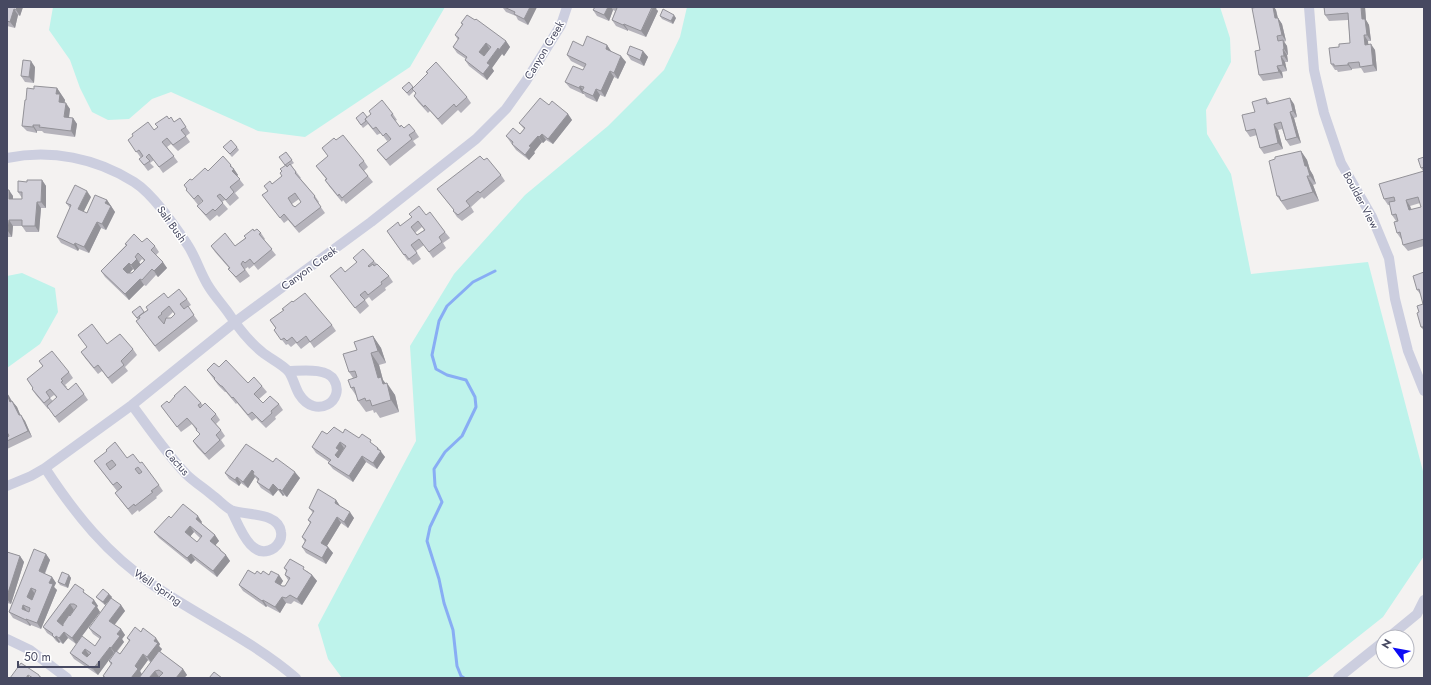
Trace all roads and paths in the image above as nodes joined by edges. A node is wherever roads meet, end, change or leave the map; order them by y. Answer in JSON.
{"nodes":[{"id":1,"x":567,"y":7,"type":"edge"},
{"id":2,"x":1309,"y":7,"type":"edge"},
{"id":3,"x":7,"y":158,"type":"edge"},
{"id":4,"x":235,"y":322,"type":"junction"},
{"id":5,"x":288,"y":371,"type":"junction"},
{"id":6,"x":1424,"y":391,"type":"edge"},
{"id":7,"x":132,"y":404,"type":"junction"},
{"id":8,"x":45,"y":468,"type":"junction"},
{"id":9,"x":7,"y":486,"type":"edge"},
{"id":10,"x":231,"y":510,"type":"junction"},
{"id":11,"x":1424,"y":600,"type":"edge"},
{"id":12,"x":1399,"y":629,"type":"edge"},
{"id":13,"x":7,"y":639,"type":"edge"},
{"id":14,"x":1375,"y":648,"type":"edge"},
{"id":15,"x":67,"y":678,"type":"edge"},
{"id":16,"x":296,"y":678,"type":"edge"},
{"id":17,"x":1338,"y":678,"type":"edge"}],
"edges":[{"from":1,"to":4,"type":"street","name":"Canyon Creek"},
{"from":2,"to":6,"type":"street","name":"Boulder View"},
{"from":3,"to":4,"type":"street","name":"Salt Bush"},
{"from":4,"to":5,"type":"street","name":"Salt Bush"},
{"from":4,"to":7,"type":"street","name":"Canyon Creek"},
{"from":5,"to":5,"type":"street","name":"Salt Bush"},
{"from":7,"to":8,"type":"street","name":"Canyon Creek"},
{"from":7,"to":10,"type":"street","name":"Cactus"},
{"from":8,"to":9,"type":"street","name":"Canyon Creek"},
{"from":8,"to":16,"type":"street","name":"Well Spring"},
{"from":10,"to":10,"type":"street","name":"Cactus"},
{"from":11,"to":12,"type":"street"},
{"from":13,"to":15,"type":"street"},
{"from":14,"to":17,"type":"street"}]}
